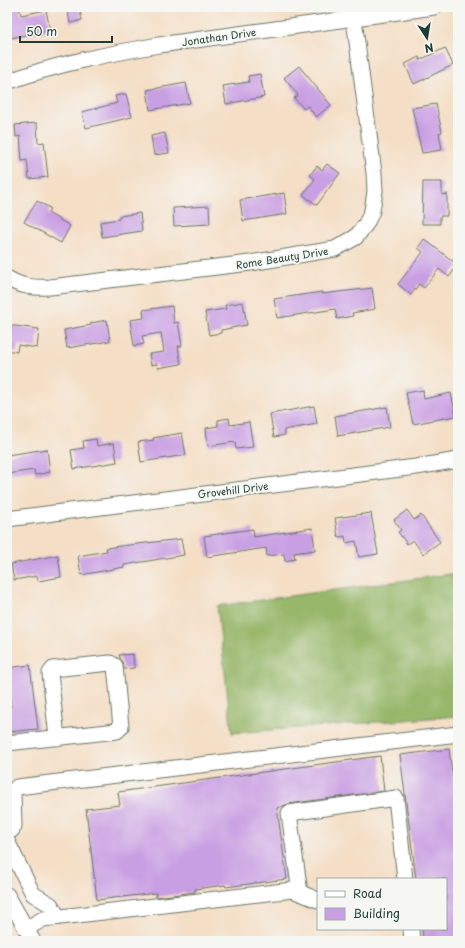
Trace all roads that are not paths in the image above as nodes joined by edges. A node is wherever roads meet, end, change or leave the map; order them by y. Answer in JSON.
{"nodes":[{"id":1,"x":434,"y":7,"type":"edge"},
{"id":2,"x":354,"y":19,"type":"junction"},
{"id":3,"x":7,"y":82,"type":"edge"},
{"id":4,"x":7,"y":278,"type":"edge"},
{"id":5,"x":458,"y":460,"type":"edge"},
{"id":6,"x":7,"y":519,"type":"edge"},
{"id":7,"x":458,"y":734,"type":"edge"},
{"id":8,"x":57,"y":738,"type":"junction"},
{"id":9,"x":7,"y":743,"type":"edge"},
{"id":10,"x":7,"y":832,"type":"edge"},
{"id":11,"x":7,"y":841,"type":"edge"},
{"id":12,"x":405,"y":878,"type":"edge"},
{"id":13,"x":300,"y":893,"type":"junction"},
{"id":14,"x":7,"y":895,"type":"edge"},
{"id":15,"x":317,"y":900,"type":"edge"},
{"id":16,"x":58,"y":917,"type":"junction"},
{"id":17,"x":410,"y":930,"type":"edge"},
{"id":18,"x":29,"y":935,"type":"edge"},
{"id":19,"x":412,"y":941,"type":"edge"}],
"edges":[{"from":1,"to":2,"type":"street","name":"Jonathan Drive"},
{"from":2,"to":3,"type":"street","name":"Jonathan Drive"},
{"from":2,"to":4,"type":"street","name":"Rome Beauty Drive"},
{"from":5,"to":6,"type":"street","name":"Grovehill Drive"},
{"from":7,"to":10,"type":"street"},
{"from":8,"to":8,"type":"street"},
{"from":8,"to":9,"type":"street"},
{"from":11,"to":16,"type":"street"},
{"from":12,"to":13,"type":"street"},
{"from":13,"to":15,"type":"street"},
{"from":13,"to":16,"type":"street"},
{"from":14,"to":18,"type":"street"},
{"from":16,"to":18,"type":"street"},
{"from":17,"to":19,"type":"street"}]}
